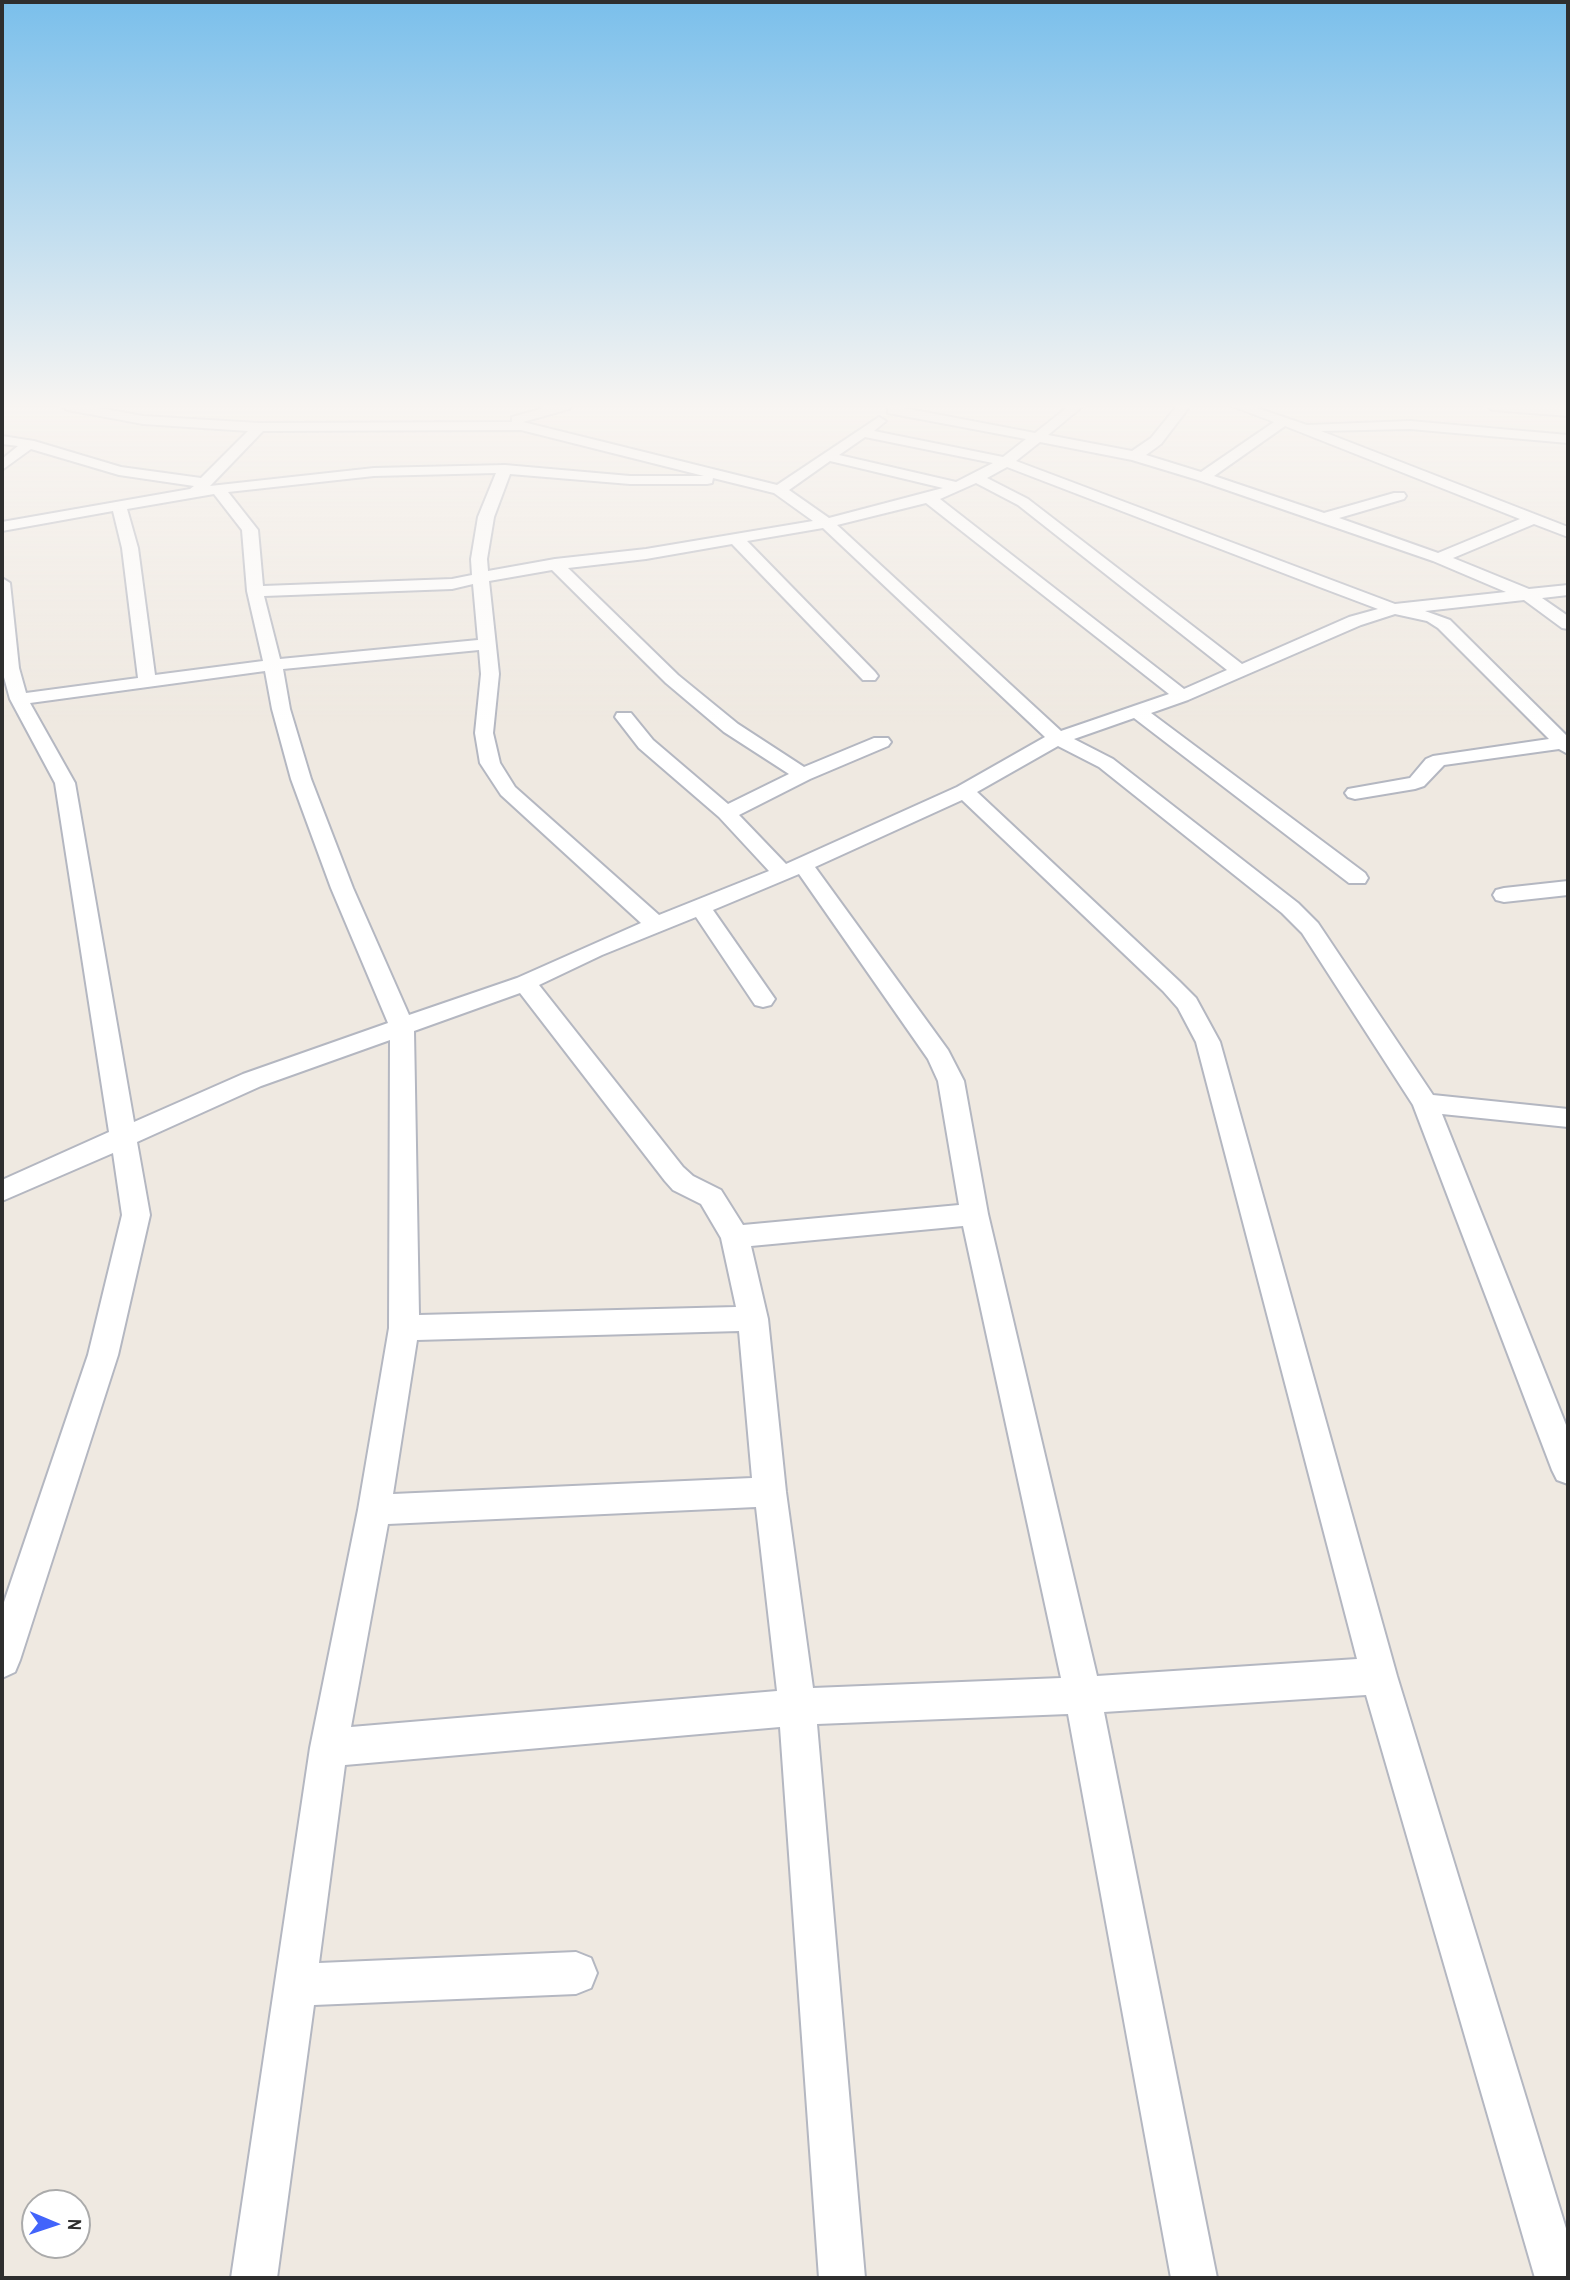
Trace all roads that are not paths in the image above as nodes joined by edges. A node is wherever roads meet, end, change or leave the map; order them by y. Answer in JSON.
{"nodes":[{"id":1,"x":82,"y":512,"type":"edge"},
{"id":2,"x":121,"y":512,"type":"edge"},
{"id":3,"x":231,"y":512,"type":"edge"},
{"id":4,"x":488,"y":512,"type":"edge"},
{"id":5,"x":811,"y":512,"type":"edge"},
{"id":6,"x":870,"y":512,"type":"edge"},
{"id":7,"x":947,"y":512,"type":"edge"},
{"id":8,"x":1036,"y":512,"type":"edge"},
{"id":9,"x":1139,"y":512,"type":"edge"},
{"id":10,"x":1307,"y":512,"type":"edge"},
{"id":11,"x":1343,"y":512,"type":"edge"},
{"id":12,"x":1521,"y":512,"type":"edge"},
{"id":13,"x":1324,"y":518,"type":"junction"},
{"id":14,"x":1535,"y":518,"type":"junction"},
{"id":15,"x":826,"y":523,"type":"junction"},
{"id":16,"x":2,"y":526,"type":"edge"},
{"id":17,"x":1568,"y":532,"type":"edge"},
{"id":18,"x":734,"y":537,"type":"junction"},
{"id":19,"x":1439,"y":558,"type":"junction"},
{"id":20,"x":555,"y":564,"type":"junction"},
{"id":21,"x":479,"y":579,"type":"junction"},
{"id":22,"x":2,"y":583,"type":"edge"},
{"id":23,"x":1568,"y":590,"type":"edge"},
{"id":24,"x":255,"y":591,"type":"junction"},
{"id":25,"x":1528,"y":595,"type":"junction"},
{"id":26,"x":1394,"y":609,"type":"junction"},
{"id":27,"x":1568,"y":624,"type":"edge"},
{"id":28,"x":486,"y":644,"type":"junction"},
{"id":29,"x":273,"y":665,"type":"junction"},
{"id":30,"x":6,"y":669,"type":"edge"},
{"id":31,"x":1240,"y":671,"type":"junction"},
{"id":32,"x":869,"y":676,"type":"dead end"},
{"id":33,"x":147,"y":680,"type":"junction"},
{"id":34,"x":1182,"y":696,"type":"junction"},
{"id":35,"x":19,"y":699,"type":"junction"},
{"id":36,"x":1138,"y":712,"type":"junction"},
{"id":37,"x":624,"y":717,"type":"dead end"},
{"id":38,"x":1058,"y":737,"type":"junction"},
{"id":39,"x":881,"y":742,"type":"dead end"},
{"id":40,"x":1566,"y":746,"type":"edge"},
{"id":41,"x":803,"y":775,"type":"junction"},
{"id":42,"x":964,"y":791,"type":"junction"},
{"id":43,"x":1355,"y":793,"type":"dead end"},
{"id":44,"x":726,"y":813,"type":"junction"},
{"id":45,"x":792,"y":868,"type":"junction"},
{"id":46,"x":1357,"y":878,"type":"dead end"},
{"id":47,"x":1568,"y":888,"type":"edge"},
{"id":48,"x":1504,"y":895,"type":"dead end"},
{"id":49,"x":701,"y":908,"type":"junction"},
{"id":50,"x":657,"y":925,"type":"junction"},
{"id":51,"x":526,"y":983,"type":"junction"},
{"id":52,"x":763,"y":999,"type":"dead end"},
{"id":53,"x":402,"y":1027,"type":"junction"},
{"id":54,"x":1425,"y":1103,"type":"junction"},
{"id":55,"x":1568,"y":1118,"type":"edge"},
{"id":56,"x":124,"y":1134,"type":"junction"},
{"id":57,"x":2,"y":1191,"type":"edge"},
{"id":58,"x":974,"y":1214,"type":"junction"},
{"id":59,"x":735,"y":1237,"type":"junction"},
{"id":60,"x":753,"y":1319,"type":"junction"},
{"id":61,"x":404,"y":1328,"type":"junction"},
{"id":62,"x":1568,"y":1471,"type":"edge"},
{"id":63,"x":770,"y":1492,"type":"junction"},
{"id":64,"x":374,"y":1510,"type":"junction"},
{"id":65,"x":2,"y":1660,"type":"edge"},
{"id":66,"x":1379,"y":1676,"type":"junction"},
{"id":67,"x":1083,"y":1695,"type":"junction"},
{"id":68,"x":797,"y":1707,"type":"junction"},
{"id":69,"x":329,"y":1748,"type":"junction"},
{"id":70,"x":576,"y":1973,"type":"dead end"},
{"id":71,"x":294,"y":1985,"type":"junction"},
{"id":72,"x":254,"y":2278,"type":"edge"},
{"id":73,"x":842,"y":2278,"type":"edge"},
{"id":74,"x":1194,"y":2278,"type":"edge"},
{"id":75,"x":1558,"y":2278,"type":"edge"}],
"edges":[{"from":1,"to":16,"type":"street"},
{"from":2,"to":33,"type":"street"},
{"from":3,"to":24,"type":"street"},
{"from":4,"to":21,"type":"street"},
{"from":5,"to":15,"type":"street"},
{"from":6,"to":15,"type":"street"},
{"from":7,"to":34,"type":"street"},
{"from":8,"to":31,"type":"street"},
{"from":9,"to":26,"type":"street"},
{"from":10,"to":13,"type":"street"},
{"from":11,"to":13,"type":"street"},
{"from":12,"to":14,"type":"street"},
{"from":13,"to":19,"type":"street"},
{"from":14,"to":17,"type":"street"},
{"from":14,"to":19,"type":"street"},
{"from":15,"to":18,"type":"street"},
{"from":15,"to":38,"type":"street"},
{"from":18,"to":20,"type":"street"},
{"from":18,"to":32,"type":"street"},
{"from":19,"to":25,"type":"street"},
{"from":20,"to":21,"type":"street"},
{"from":20,"to":41,"type":"street"},
{"from":21,"to":24,"type":"street"},
{"from":21,"to":28,"type":"street"},
{"from":22,"to":30,"type":"street"},
{"from":23,"to":25,"type":"street"},
{"from":24,"to":29,"type":"street"},
{"from":25,"to":26,"type":"street"},
{"from":25,"to":27,"type":"street"},
{"from":26,"to":31,"type":"street"},
{"from":26,"to":40,"type":"street"},
{"from":28,"to":29,"type":"street"},
{"from":28,"to":50,"type":"street"},
{"from":29,"to":33,"type":"street"},
{"from":29,"to":53,"type":"street"},
{"from":30,"to":35,"type":"street"},
{"from":31,"to":34,"type":"street"},
{"from":33,"to":35,"type":"street"},
{"from":34,"to":36,"type":"street"},
{"from":35,"to":56,"type":"street"},
{"from":36,"to":38,"type":"street"},
{"from":36,"to":46,"type":"street"},
{"from":37,"to":44,"type":"street"},
{"from":38,"to":42,"type":"street"},
{"from":38,"to":54,"type":"street"},
{"from":39,"to":41,"type":"street"},
{"from":40,"to":43,"type":"street"},
{"from":41,"to":44,"type":"street"},
{"from":42,"to":45,"type":"street"},
{"from":42,"to":66,"type":"street"},
{"from":44,"to":45,"type":"street"},
{"from":45,"to":49,"type":"street"},
{"from":45,"to":58,"type":"street"},
{"from":47,"to":48,"type":"street"},
{"from":49,"to":50,"type":"street"},
{"from":49,"to":52,"type":"street"},
{"from":50,"to":51,"type":"street"},
{"from":51,"to":53,"type":"street"},
{"from":51,"to":59,"type":"street"},
{"from":53,"to":56,"type":"street"},
{"from":53,"to":61,"type":"street"},
{"from":54,"to":55,"type":"street"},
{"from":54,"to":62,"type":"street"},
{"from":56,"to":57,"type":"street"},
{"from":56,"to":65,"type":"street"},
{"from":58,"to":59,"type":"street"},
{"from":58,"to":67,"type":"street"},
{"from":59,"to":60,"type":"street"},
{"from":60,"to":61,"type":"street"},
{"from":60,"to":63,"type":"street"},
{"from":61,"to":64,"type":"street"},
{"from":63,"to":64,"type":"street"},
{"from":63,"to":68,"type":"street"},
{"from":64,"to":69,"type":"street"},
{"from":66,"to":67,"type":"street"},
{"from":66,"to":75,"type":"street"},
{"from":67,"to":68,"type":"street"},
{"from":67,"to":74,"type":"street"},
{"from":68,"to":69,"type":"street"},
{"from":68,"to":73,"type":"street"},
{"from":69,"to":71,"type":"street"},
{"from":70,"to":71,"type":"street"},
{"from":71,"to":72,"type":"street"}]}
